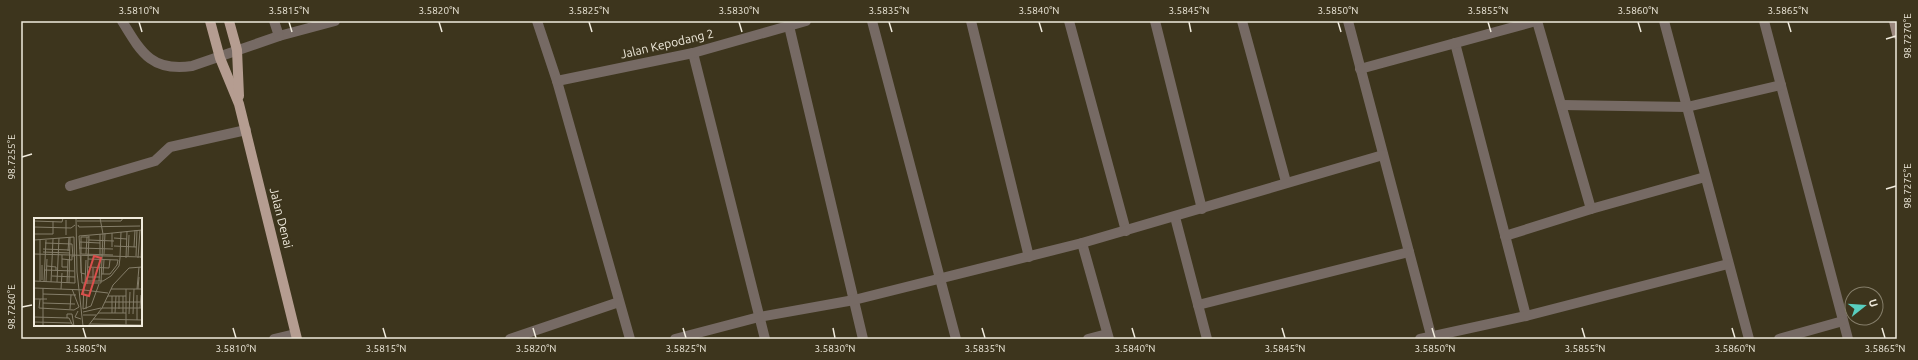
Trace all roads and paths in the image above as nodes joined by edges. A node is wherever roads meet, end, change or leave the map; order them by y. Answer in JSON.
{"nodes":[{"id":1,"x":122,"y":21,"type":"edge"},
{"id":2,"x":210,"y":21,"type":"edge"},
{"id":3,"x":229,"y":21,"type":"edge"},
{"id":4,"x":274,"y":21,"type":"edge"},
{"id":5,"x":335,"y":21,"type":"edge"},
{"id":6,"x":537,"y":21,"type":"edge"},
{"id":7,"x":806,"y":21,"type":"edge"},
{"id":8,"x":872,"y":21,"type":"edge"},
{"id":9,"x":971,"y":21,"type":"edge"},
{"id":10,"x":1070,"y":21,"type":"edge"},
{"id":11,"x":1155,"y":21,"type":"edge"},
{"id":12,"x":1242,"y":21,"type":"edge"},
{"id":13,"x":1348,"y":21,"type":"edge"},
{"id":14,"x":1537,"y":21,"type":"edge"},
{"id":15,"x":1664,"y":21,"type":"edge"},
{"id":16,"x":1764,"y":21,"type":"edge"},
{"id":17,"x":1894,"y":21,"type":"edge"},
{"id":18,"x":789,"y":26,"type":"junction"},
{"id":19,"x":1897,"y":34,"type":"edge"},
{"id":20,"x":279,"y":36,"type":"junction"},
{"id":21,"x":1455,"y":43,"type":"junction"},
{"id":22,"x":236,"y":50,"type":"junction"},
{"id":23,"x":692,"y":53,"type":"junction"},
{"id":24,"x":220,"y":58,"type":"junction"},
{"id":25,"x":1360,"y":69,"type":"junction"},
{"id":26,"x":557,"y":81,"type":"junction"},
{"id":27,"x":1781,"y":85,"type":"junction"},
{"id":28,"x":239,"y":104,"type":"junction"},
{"id":29,"x":1562,"y":105,"type":"junction"},
{"id":30,"x":1687,"y":107,"type":"junction"},
{"id":31,"x":246,"y":130,"type":"junction"},
{"id":32,"x":1383,"y":155,"type":"junction"},
{"id":33,"x":1705,"y":177,"type":"junction"},
{"id":34,"x":1286,"y":182,"type":"junction"},
{"id":35,"x":70,"y":186,"type":"dead end"},
{"id":36,"x":1202,"y":209,"type":"junction"},
{"id":37,"x":1591,"y":209,"type":"junction"},
{"id":38,"x":1175,"y":217,"type":"junction"},
{"id":39,"x":1126,"y":231,"type":"junction"},
{"id":40,"x":1505,"y":236,"type":"junction"},
{"id":41,"x":1082,"y":243,"type":"junction"},
{"id":42,"x":1409,"y":252,"type":"junction"},
{"id":43,"x":1029,"y":257,"type":"junction"},
{"id":44,"x":1728,"y":264,"type":"junction"},
{"id":45,"x":941,"y":278,"type":"junction"},
{"id":46,"x":854,"y":300,"type":"junction"},
{"id":47,"x":619,"y":302,"type":"junction"},
{"id":48,"x":1198,"y":305,"type":"junction"},
{"id":49,"x":1526,"y":316,"type":"junction"},
{"id":50,"x":759,"y":317,"type":"junction"},
{"id":51,"x":1843,"y":321,"type":"junction"},
{"id":52,"x":296,"y":336,"type":"edge"},
{"id":53,"x":1108,"y":336,"type":"edge"},
{"id":54,"x":1431,"y":338,"type":"edge"},
{"id":55,"x":274,"y":339,"type":"edge"},
{"id":56,"x":510,"y":339,"type":"edge"},
{"id":57,"x":630,"y":339,"type":"edge"},
{"id":58,"x":675,"y":339,"type":"edge"},
{"id":59,"x":765,"y":339,"type":"edge"},
{"id":60,"x":863,"y":339,"type":"edge"},
{"id":61,"x":956,"y":339,"type":"edge"},
{"id":62,"x":1088,"y":339,"type":"edge"},
{"id":63,"x":1207,"y":339,"type":"edge"},
{"id":64,"x":1420,"y":339,"type":"edge"},
{"id":65,"x":1749,"y":339,"type":"edge"},
{"id":66,"x":1779,"y":339,"type":"edge"},
{"id":67,"x":1848,"y":339,"type":"edge"}],
"edges":[{"from":1,"to":24,"type":"street"},
{"from":2,"to":24,"type":"main road","name":"Jalan Denai"},
{"from":3,"to":22,"type":"main road","name":"Jalan Denai"},
{"from":4,"to":20,"type":"street"},
{"from":5,"to":20,"type":"street"},
{"from":6,"to":26,"type":"street"},
{"from":7,"to":18,"type":"street","name":"Jalan Kepodang 2"},
{"from":8,"to":45,"type":"street"},
{"from":9,"to":43,"type":"street"},
{"from":10,"to":39,"type":"street"},
{"from":11,"to":36,"type":"street"},
{"from":12,"to":34,"type":"street"},
{"from":13,"to":25,"type":"street"},
{"from":14,"to":21,"type":"street"},
{"from":14,"to":29,"type":"street"},
{"from":15,"to":30,"type":"street"},
{"from":16,"to":27,"type":"street"},
{"from":17,"to":19,"type":"street"},
{"from":18,"to":23,"type":"street","name":"Jalan Kepodang 2"},
{"from":18,"to":46,"type":"street"},
{"from":20,"to":22,"type":"street"},
{"from":21,"to":25,"type":"street"},
{"from":21,"to":40,"type":"street"},
{"from":22,"to":24,"type":"street"},
{"from":22,"to":28,"type":"main road","name":"Jalan Denai"},
{"from":23,"to":26,"type":"street","name":"Jalan Kepodang 2"},
{"from":23,"to":50,"type":"street"},
{"from":24,"to":28,"type":"main road","name":"Jalan Denai"},
{"from":25,"to":32,"type":"street"},
{"from":26,"to":47,"type":"street"},
{"from":27,"to":30,"type":"street"},
{"from":27,"to":51,"type":"street"},
{"from":28,"to":31,"type":"main road","name":"Jalan Denai"},
{"from":29,"to":30,"type":"street"},
{"from":29,"to":37,"type":"street"},
{"from":30,"to":33,"type":"street"},
{"from":31,"to":35,"type":"street"},
{"from":31,"to":52,"type":"main road","name":"Jalan Denai"},
{"from":32,"to":34,"type":"street"},
{"from":32,"to":42,"type":"street"},
{"from":33,"to":37,"type":"street"},
{"from":33,"to":44,"type":"street"},
{"from":34,"to":36,"type":"street"},
{"from":36,"to":38,"type":"street"},
{"from":37,"to":40,"type":"street"},
{"from":38,"to":39,"type":"street"},
{"from":38,"to":48,"type":"street"},
{"from":39,"to":41,"type":"street"},
{"from":40,"to":49,"type":"street"},
{"from":41,"to":43,"type":"street"},
{"from":41,"to":53,"type":"street"},
{"from":42,"to":48,"type":"street"},
{"from":42,"to":54,"type":"street"},
{"from":43,"to":45,"type":"street"},
{"from":44,"to":49,"type":"street"},
{"from":44,"to":65,"type":"street"},
{"from":45,"to":46,"type":"street"},
{"from":45,"to":61,"type":"street"},
{"from":46,"to":50,"type":"street"},
{"from":46,"to":60,"type":"street"},
{"from":47,"to":56,"type":"street"},
{"from":47,"to":57,"type":"street"},
{"from":48,"to":63,"type":"street"},
{"from":49,"to":54,"type":"street"},
{"from":50,"to":58,"type":"street"},
{"from":50,"to":59,"type":"street"},
{"from":51,"to":66,"type":"street"},
{"from":51,"to":67,"type":"street"},
{"from":52,"to":55,"type":"street"},
{"from":53,"to":62,"type":"street"},
{"from":54,"to":64,"type":"street"}]}
